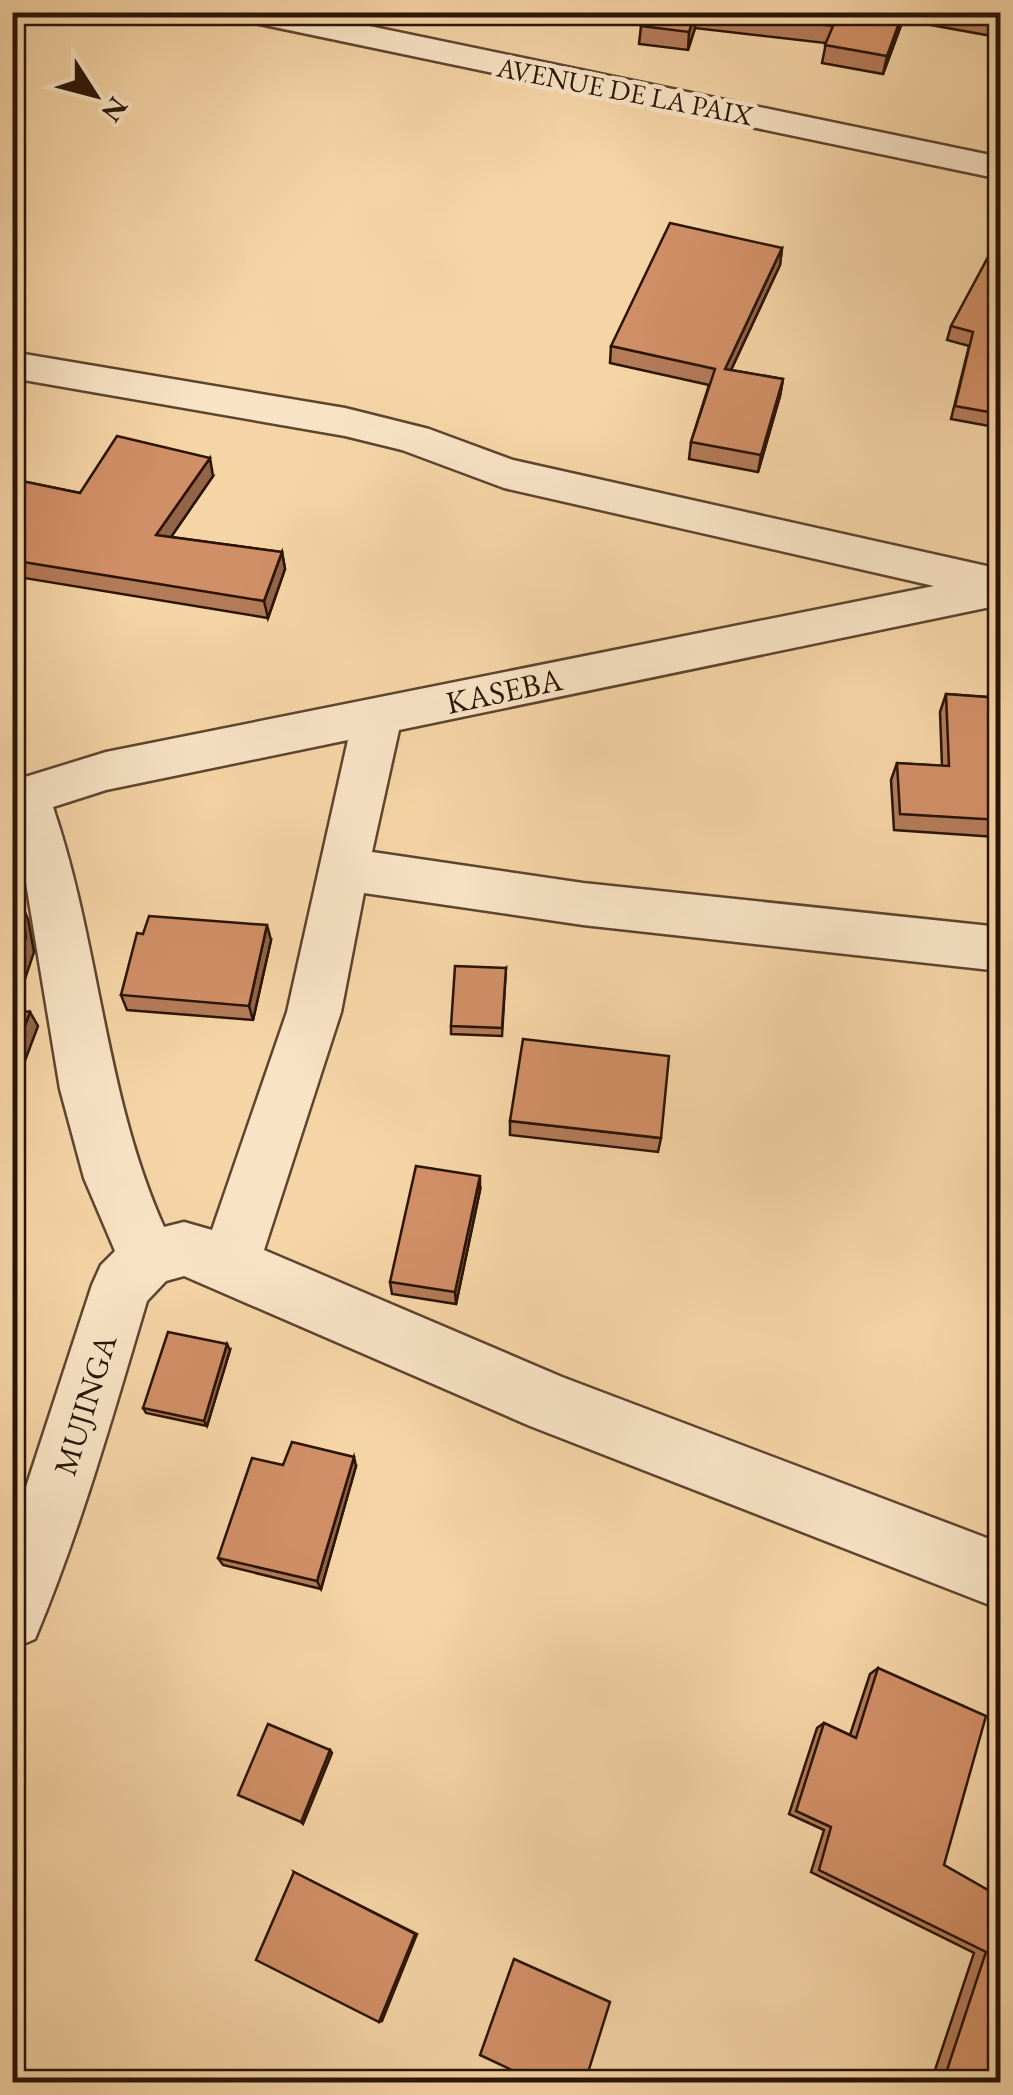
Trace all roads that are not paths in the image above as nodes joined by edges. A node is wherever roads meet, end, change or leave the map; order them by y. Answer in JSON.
{"nodes":[{"id":1,"x":250,"y":12,"type":"edge"},
{"id":2,"x":1000,"y":168,"type":"edge"},
{"id":3,"x":12,"y":365,"type":"edge"},
{"id":4,"x":1000,"y":587,"type":"edge"},
{"id":5,"x":378,"y":716,"type":"junction"},
{"id":6,"x":18,"y":802,"type":"edge"},
{"id":7,"x":343,"y":869,"type":"junction"},
{"id":8,"x":1000,"y":949,"type":"edge"},
{"id":9,"x":148,"y":1258,"type":"junction"},
{"id":10,"x":230,"y":1264,"type":"junction"},
{"id":11,"x":1000,"y":1576,"type":"edge"},
{"id":12,"x":12,"y":1616,"type":"edge"}],
"edges":[{"from":1,"to":2,"type":"street","name":"AVENUE DE LA PAIX"},
{"from":3,"to":4,"type":"street"},
{"from":4,"to":5,"type":"street","name":"KASEBA"},
{"from":5,"to":6,"type":"street","name":"KASEBA"},
{"from":5,"to":7,"type":"street"},
{"from":6,"to":9,"type":"street"},
{"from":7,"to":8,"type":"street"},
{"from":7,"to":10,"type":"street"},
{"from":9,"to":10,"type":"street"},
{"from":9,"to":12,"type":"street","name":"MUJINGA"},
{"from":10,"to":11,"type":"street"}]}
